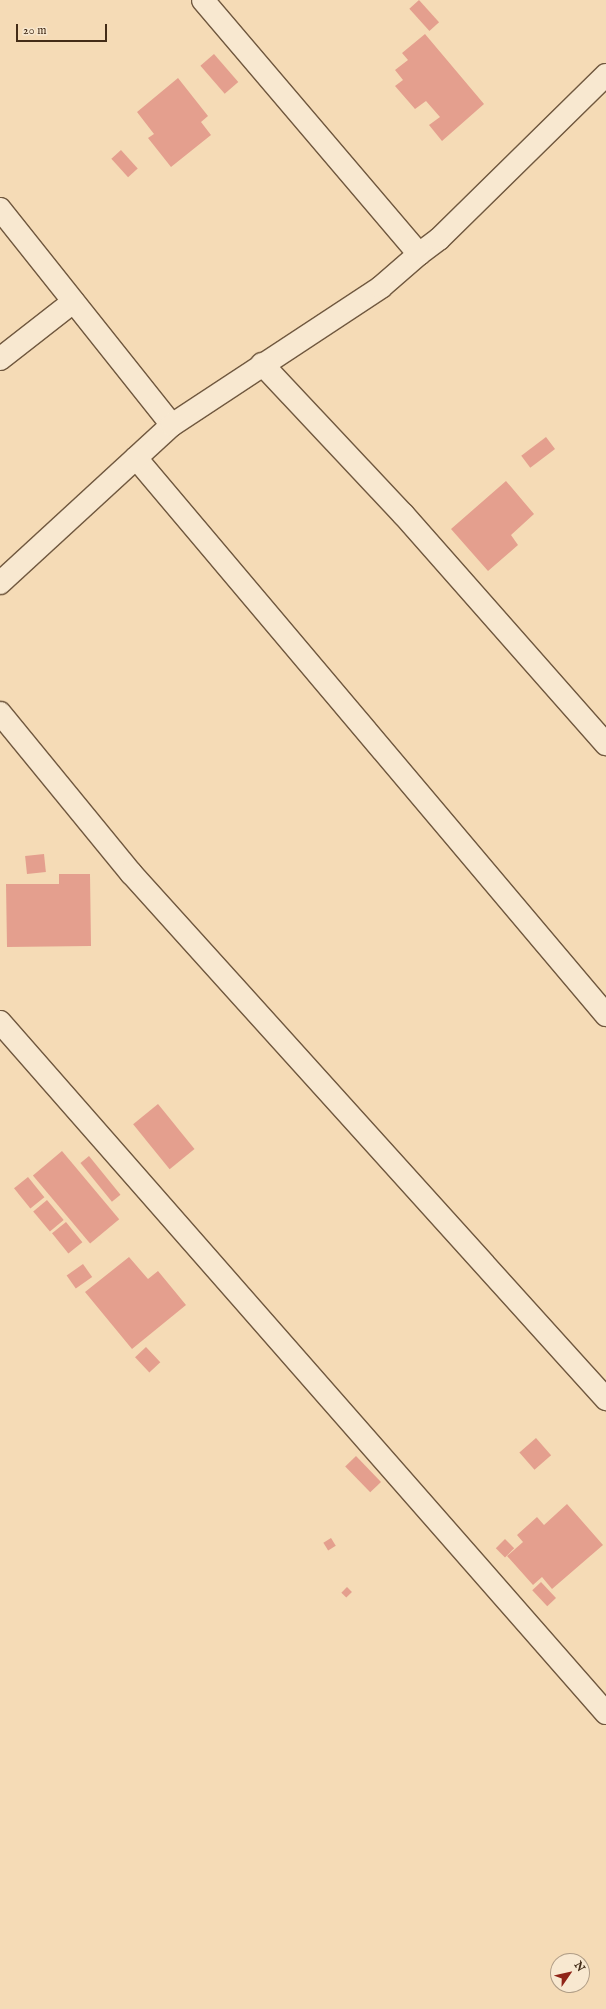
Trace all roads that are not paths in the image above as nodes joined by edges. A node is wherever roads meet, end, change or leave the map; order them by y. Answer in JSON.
{"nodes":[{"id":1,"x":207,"y":1,"type":"edge"},
{"id":2,"x":606,"y":76,"type":"edge"},
{"id":3,"x":0,"y":209,"type":"edge"},
{"id":4,"x":419,"y":254,"type":"junction"},
{"id":5,"x":73,"y":302,"type":"junction"},
{"id":6,"x":0,"y":359,"type":"edge"},
{"id":7,"x":262,"y":364,"type":"junction"},
{"id":8,"x":172,"y":425,"type":"junction"},
{"id":9,"x":136,"y":458,"type":"junction"},
{"id":10,"x":0,"y":583,"type":"edge"},
{"id":11,"x":0,"y":713,"type":"edge"},
{"id":12,"x":606,"y":744,"type":"edge"},
{"id":13,"x":606,"y":1016,"type":"edge"},
{"id":14,"x":0,"y":1022,"type":"edge"},
{"id":15,"x":606,"y":1399,"type":"edge"},
{"id":16,"x":606,"y":1713,"type":"edge"}],
"edges":[{"from":1,"to":4,"type":"street"},
{"from":2,"to":4,"type":"street"},
{"from":3,"to":5,"type":"street"},
{"from":4,"to":7,"type":"street"},
{"from":5,"to":6,"type":"street"},
{"from":5,"to":8,"type":"street"},
{"from":7,"to":8,"type":"street"},
{"from":7,"to":12,"type":"street"},
{"from":8,"to":9,"type":"street"},
{"from":9,"to":10,"type":"street"},
{"from":9,"to":13,"type":"street"},
{"from":11,"to":15,"type":"street"},
{"from":14,"to":16,"type":"street"}]}
